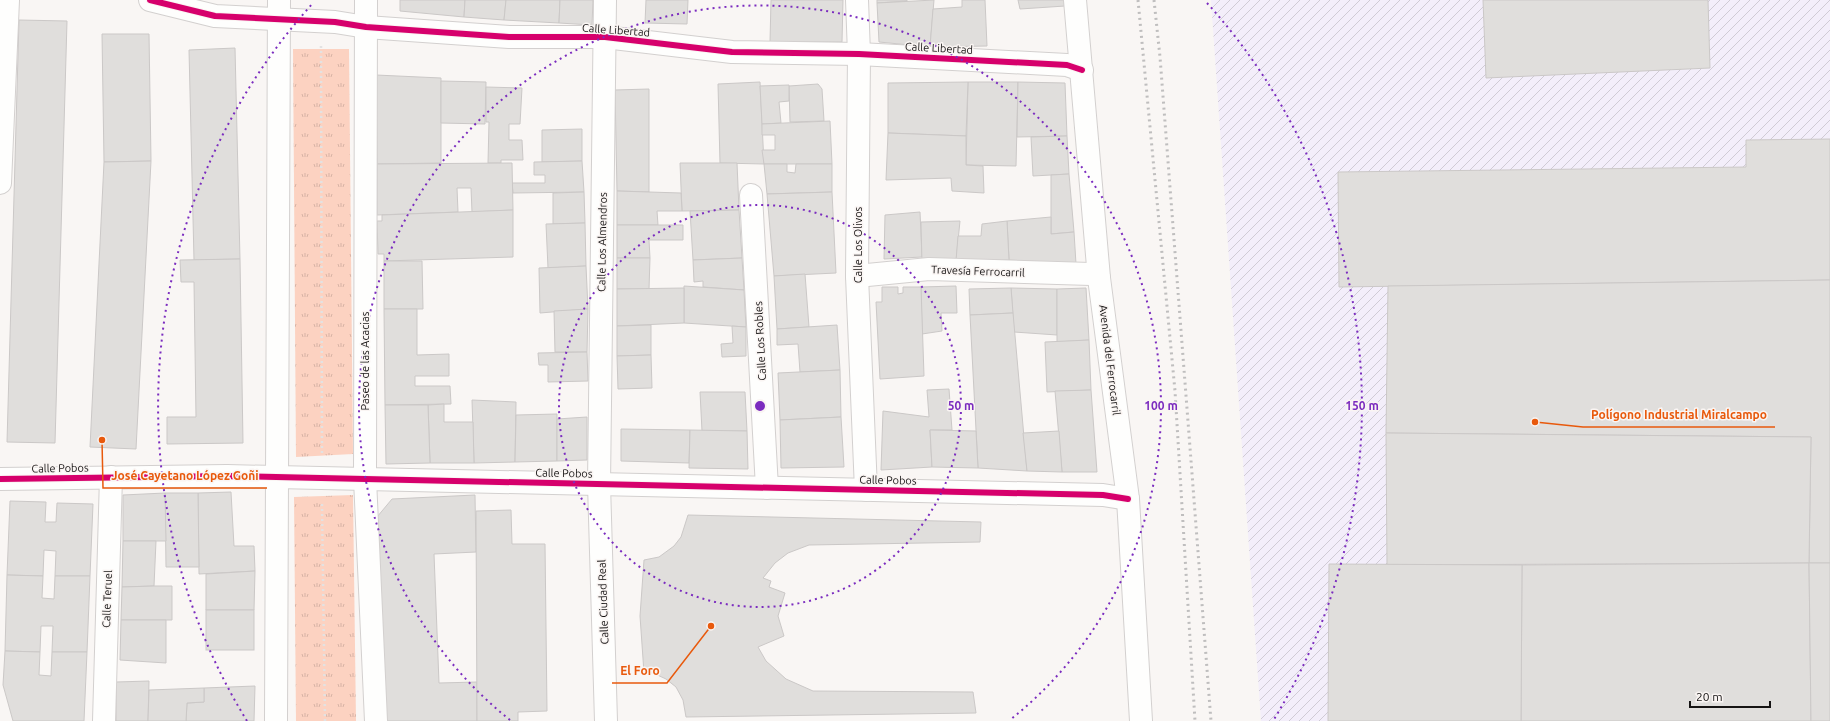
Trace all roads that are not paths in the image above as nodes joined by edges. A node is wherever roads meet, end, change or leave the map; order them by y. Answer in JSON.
{"nodes":[{"id":1,"x":8,"y":0,"type":"edge"},
{"id":2,"x":150,"y":0,"type":"edge"},
{"id":3,"x":366,"y":0,"type":"edge"},
{"id":4,"x":605,"y":0,"type":"edge"},
{"id":5,"x":857,"y":0,"type":"edge"},
{"id":6,"x":1075,"y":0,"type":"edge"},
{"id":7,"x":280,"y":10,"type":"edge"},
{"id":8,"x":366,"y":27,"type":"junction"},
{"id":9,"x":605,"y":37,"type":"junction"},
{"id":10,"x":859,"y":54,"type":"junction"},
{"id":11,"x":1082,"y":70,"type":"junction"},
{"id":12,"x":1,"y":146,"type":"edge"},
{"id":13,"x":0,"y":183,"type":"edge"},
{"id":14,"x":752,"y":195,"type":"dead end"},
{"id":15,"x":857,"y":276,"type":"junction"},
{"id":16,"x":1099,"y":278,"type":"junction"},
{"id":17,"x":111,"y":477,"type":"junction"},
{"id":18,"x":276,"y":477,"type":"junction"},
{"id":19,"x":0,"y":479,"type":"edge"},
{"id":20,"x":365,"y":479,"type":"junction"},
{"id":21,"x":599,"y":484,"type":"junction"},
{"id":22,"x":768,"y":488,"type":"junction"},
{"id":23,"x":866,"y":490,"type":"junction"},
{"id":24,"x":1128,"y":499,"type":"junction"},
{"id":25,"x":104,"y":721,"type":"edge"},
{"id":26,"x":276,"y":721,"type":"edge"},
{"id":27,"x":376,"y":721,"type":"edge"},
{"id":28,"x":606,"y":721,"type":"edge"},
{"id":29,"x":1141,"y":721,"type":"edge"}],
"edges":[{"from":1,"to":12,"type":"street"},
{"from":2,"to":7,"type":"street","name":"Calle Libertad"},
{"from":3,"to":8,"type":"street","name":"Paseo de las Acacias"},
{"from":4,"to":9,"type":"street","name":"Calle Los Almendros"},
{"from":5,"to":10,"type":"street","name":"Calle Los Olivos"},
{"from":6,"to":11,"type":"street","name":"Avenida del Ferrocarril"},
{"from":7,"to":8,"type":"street","name":"Calle Libertad"},
{"from":7,"to":18,"type":"street"},
{"from":8,"to":9,"type":"street","name":"Calle Libertad"},
{"from":8,"to":20,"type":"street","name":"Paseo de las Acacias"},
{"from":9,"to":10,"type":"street","name":"Calle Libertad"},
{"from":9,"to":21,"type":"street","name":"Calle Los Almendros"},
{"from":10,"to":11,"type":"street","name":"Calle Libertad"},
{"from":10,"to":15,"type":"street","name":"Calle Los Olivos"},
{"from":11,"to":16,"type":"street","name":"Avenida del Ferrocarril"},
{"from":12,"to":13,"type":"street"},
{"from":14,"to":22,"type":"street","name":"Calle Los Robles"},
{"from":15,"to":16,"type":"street","name":"Travesía Ferrocarril"},
{"from":15,"to":23,"type":"street","name":"Calle Los Olivos"},
{"from":16,"to":24,"type":"street","name":"Avenida del Ferrocarril"},
{"from":17,"to":18,"type":"street","name":"Calle Pobos"},
{"from":17,"to":19,"type":"street","name":"Calle Pobos"},
{"from":17,"to":25,"type":"street","name":"Calle Teruel"},
{"from":18,"to":20,"type":"street","name":"Calle Pobos"},
{"from":18,"to":26,"type":"street"},
{"from":20,"to":21,"type":"street","name":"Calle Pobos"},
{"from":20,"to":27,"type":"street","name":"Paseo de las Acacias"},
{"from":21,"to":22,"type":"street","name":"Calle Pobos"},
{"from":21,"to":28,"type":"street","name":"Calle Ciudad Real"},
{"from":22,"to":23,"type":"street","name":"Calle Pobos"},
{"from":23,"to":24,"type":"street","name":"Calle Pobos"},
{"from":24,"to":29,"type":"street","name":"Avenida del Ferrocarril"}]}
